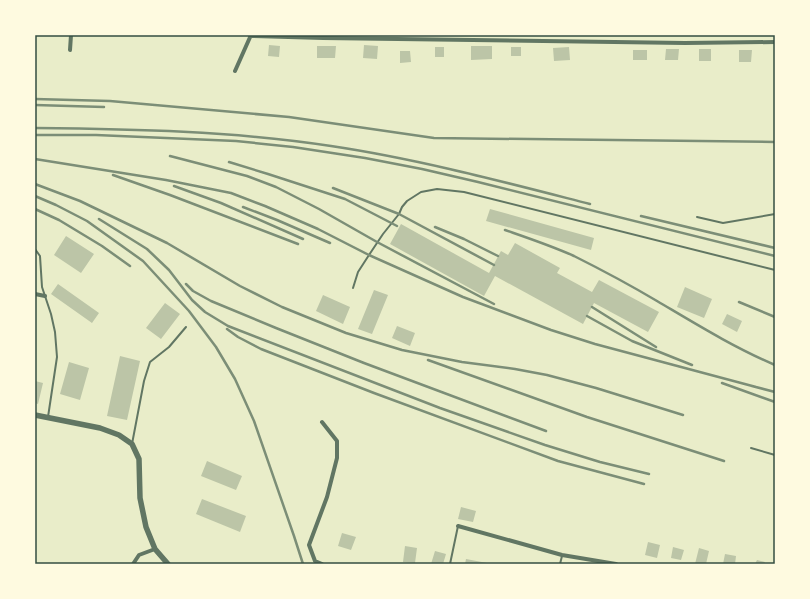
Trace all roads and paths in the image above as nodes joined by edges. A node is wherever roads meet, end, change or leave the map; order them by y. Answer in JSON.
{"nodes":[{"id":1,"x":71,"y":35,"type":"edge"},
{"id":2,"x":252,"y":36,"type":"edge"},
{"id":3,"x":477,"y":37,"type":"edge"},
{"id":4,"x":775,"y":42,"type":"edge"},
{"id":5,"x":70,"y":50,"type":"dead end"},
{"id":6,"x":235,"y":71,"type":"dead end"},
{"id":7,"x":775,"y":214,"type":"edge"},
{"id":8,"x":696,"y":217,"type":"dead end"},
{"id":9,"x":35,"y":249,"type":"edge"},
{"id":10,"x":775,"y":270,"type":"edge"},
{"id":11,"x":352,"y":288,"type":"dead end"},
{"id":12,"x":35,"y":294,"type":"edge"},
{"id":13,"x":45,"y":296,"type":"junction"},
{"id":14,"x":186,"y":327,"type":"dead end"},
{"id":15,"x":35,"y":415,"type":"edge"},
{"id":16,"x":48,"y":418,"type":"junction"},
{"id":17,"x":322,"y":422,"type":"dead end"},
{"id":18,"x":132,"y":444,"type":"junction"},
{"id":19,"x":750,"y":448,"type":"dead end"},
{"id":20,"x":775,"y":455,"type":"edge"},
{"id":21,"x":458,"y":526,"type":"joint"},
{"id":22,"x":154,"y":549,"type":"junction"},
{"id":23,"x":562,"y":555,"type":"junction"},
{"id":24,"x":134,"y":564,"type":"edge"},
{"id":25,"x":168,"y":564,"type":"edge"},
{"id":26,"x":322,"y":564,"type":"edge"},
{"id":27,"x":450,"y":564,"type":"edge"},
{"id":28,"x":560,"y":564,"type":"edge"},
{"id":29,"x":616,"y":564,"type":"edge"}],
"edges":[{"from":1,"to":5,"type":"street"},
{"from":2,"to":3,"type":"street"},
{"from":2,"to":6,"type":"street"},
{"from":3,"to":4,"type":"street"},
{"from":7,"to":8,"type":"lane"},
{"from":9,"to":13,"type":"lane"},
{"from":10,"to":11,"type":"lane"},
{"from":12,"to":13,"type":"street"},
{"from":13,"to":16,"type":"lane"},
{"from":14,"to":18,"type":"lane"},
{"from":15,"to":16,"type":"street"},
{"from":16,"to":18,"type":"street"},
{"from":17,"to":26,"type":"street"},
{"from":18,"to":22,"type":"street"},
{"from":19,"to":20,"type":"lane"},
{"from":21,"to":23,"type":"street"},
{"from":21,"to":27,"type":"lane"},
{"from":22,"to":24,"type":"street"},
{"from":22,"to":25,"type":"street"},
{"from":23,"to":28,"type":"lane"},
{"from":23,"to":29,"type":"street"}]}
